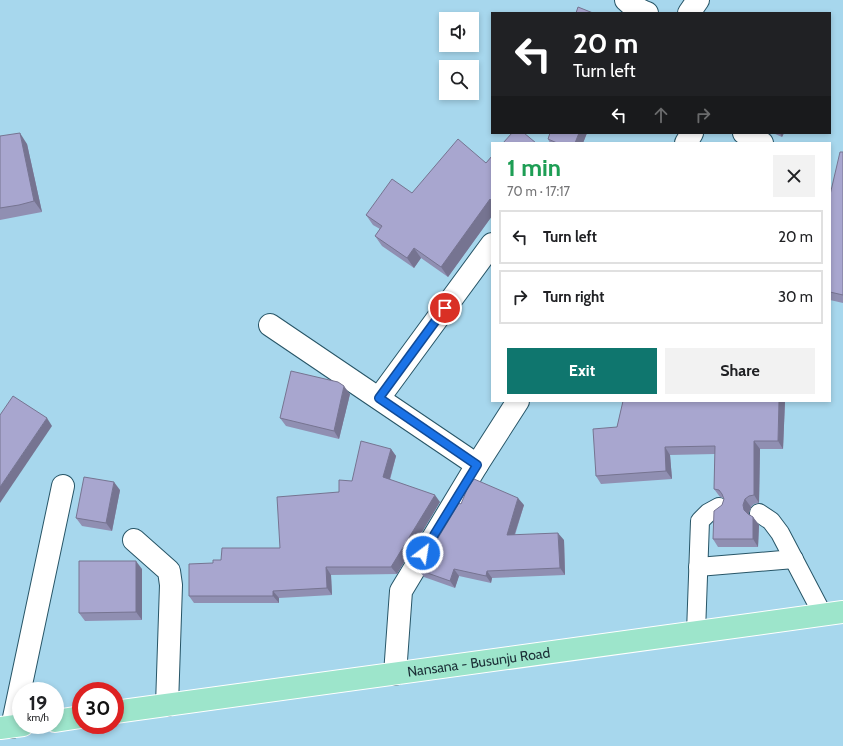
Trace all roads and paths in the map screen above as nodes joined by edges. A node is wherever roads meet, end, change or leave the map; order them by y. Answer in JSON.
{"nodes":[{"id":1,"x":626,"y":0,"type":"edge"},
{"id":2,"x":698,"y":0,"type":"edge"},
{"id":3,"x":644,"y":12,"type":"edge"},
{"id":4,"x":691,"y":12,"type":"edge"},
{"id":5,"x":746,"y":134,"type":"edge"},
{"id":6,"x":760,"y":142,"type":"edge"},
{"id":7,"x":491,"y":245,"type":"edge"},
{"id":8,"x":270,"y":325,"type":"dead end"},
{"id":9,"x":379,"y":398,"type":"junction"},
{"id":10,"x":517,"y":402,"type":"edge"},
{"id":11,"x":477,"y":465,"type":"junction"},
{"id":12,"x":63,"y":486,"type":"dead end"},
{"id":13,"x":719,"y":507,"type":"edge"},
{"id":14,"x":759,"y":513,"type":"dead end"},
{"id":15,"x":134,"y":540,"type":"dead end"},
{"id":16,"x":794,"y":560,"type":"junction"},
{"id":17,"x":698,"y":567,"type":"junction"},
{"id":18,"x":833,"y":613,"type":"edge"},
{"id":19,"x":696,"y":632,"type":"junction"},
{"id":20,"x":395,"y":674,"type":"junction"},
{"id":21,"x":22,"y":682,"type":"edge"},
{"id":22,"x":167,"y":705,"type":"junction"},
{"id":23,"x":124,"y":711,"type":"edge"}],
"edges":[{"from":1,"to":3,"type":"street"},
{"from":2,"to":4,"type":"street"},
{"from":5,"to":6,"type":"street"},
{"from":7,"to":9,"type":"street"},
{"from":8,"to":9,"type":"street"},
{"from":9,"to":11,"type":"street"},
{"from":10,"to":11,"type":"street"},
{"from":11,"to":20,"type":"street"},
{"from":12,"to":21,"type":"street"},
{"from":13,"to":17,"type":"lane"},
{"from":14,"to":16,"type":"lane"},
{"from":15,"to":22,"type":"street"},
{"from":16,"to":17,"type":"lane"},
{"from":16,"to":18,"type":"lane"},
{"from":17,"to":19,"type":"lane"},
{"from":18,"to":19,"type":"main road","name":"Nansana - Busunju Road"},
{"from":19,"to":20,"type":"main road","name":"Nansana - Busunju Road"},
{"from":20,"to":22,"type":"main road","name":"Nansana - Busunju Road"},
{"from":22,"to":23,"type":"main road","name":"Nansana - Busunju Road"}]}
